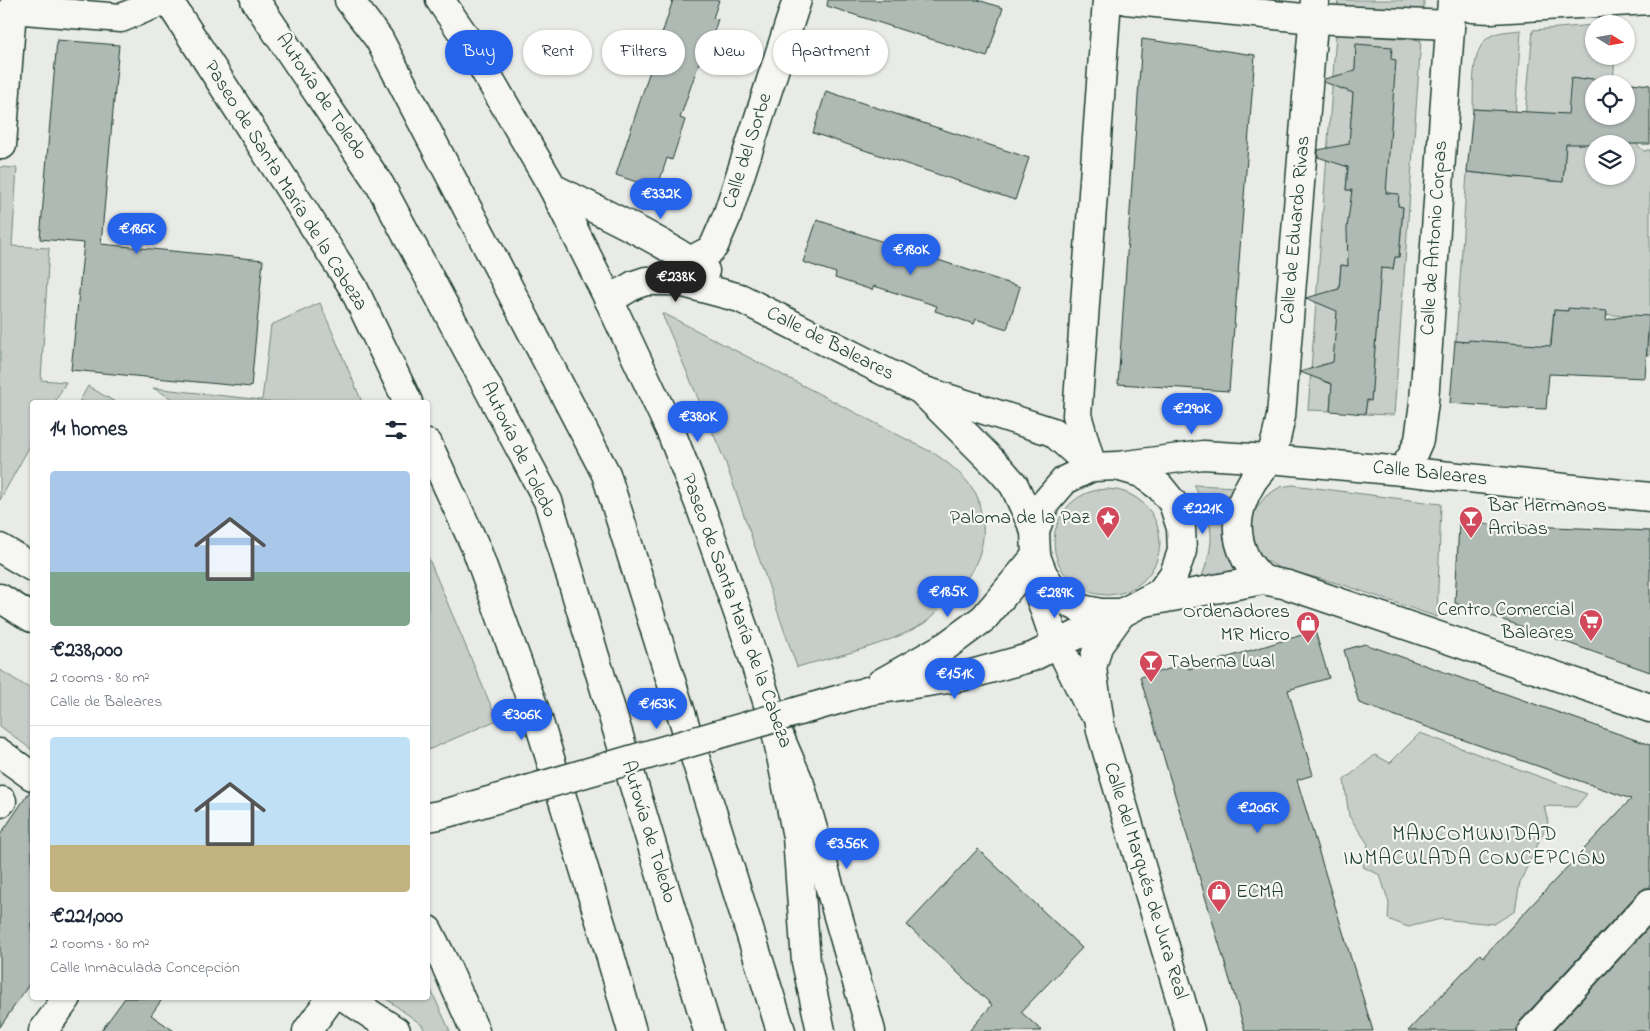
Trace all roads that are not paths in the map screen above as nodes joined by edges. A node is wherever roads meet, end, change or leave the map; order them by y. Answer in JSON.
{"nodes":[{"id":1,"x":166,"y":0,"type":"edge"},
{"id":2,"x":255,"y":0,"type":"edge"},
{"id":3,"x":349,"y":0,"type":"edge"},
{"id":4,"x":440,"y":0,"type":"edge"},
{"id":5,"x":797,"y":0,"type":"edge"},
{"id":6,"x":1107,"y":0,"type":"edge"},
{"id":7,"x":1126,"y":0,"type":"edge"},
{"id":8,"x":1650,"y":0,"type":"edge"},
{"id":9,"x":1454,"y":8,"type":"edge"},
{"id":10,"x":1314,"y":9,"type":"edge"},
{"id":11,"x":2,"y":145,"type":"dead end"},
{"id":12,"x":553,"y":188,"type":"junction"},
{"id":13,"x":690,"y":261,"type":"junction"},
{"id":14,"x":740,"y":298,"type":"junction"},
{"id":15,"x":609,"y":300,"type":"junction"},
{"id":16,"x":919,"y":389,"type":"junction"},
{"id":17,"x":407,"y":400,"type":"edge"},
{"id":18,"x":1077,"y":415,"type":"junction"},
{"id":19,"x":1053,"y":432,"type":"junction"},
{"id":20,"x":430,"y":448,"type":"edge"},
{"id":21,"x":1270,"y":459,"type":"junction"},
{"id":22,"x":1104,"y":467,"type":"junction"},
{"id":23,"x":1402,"y":471,"type":"junction"},
{"id":24,"x":1650,"y":498,"type":"edge"},
{"id":25,"x":1036,"y":543,"type":"junction"},
{"id":26,"x":0,"y":548,"type":"edge"},
{"id":27,"x":30,"y":567,"type":"edge"},
{"id":28,"x":1263,"y":580,"type":"junction"},
{"id":29,"x":0,"y":598,"type":"edge"},
{"id":30,"x":1131,"y":608,"type":"junction"},
{"id":31,"x":30,"y":617,"type":"edge"},
{"id":32,"x":1058,"y":644,"type":"junction"},
{"id":33,"x":1032,"y":657,"type":"junction"},
{"id":34,"x":868,"y":691,"type":"junction"},
{"id":35,"x":1650,"y":708,"type":"edge"},
{"id":36,"x":775,"y":726,"type":"junction"},
{"id":37,"x":1101,"y":731,"type":"junction"},
{"id":38,"x":0,"y":753,"type":"edge"},
{"id":39,"x":30,"y":775,"type":"edge"},
{"id":40,"x":430,"y":817,"type":"edge"},
{"id":41,"x":1650,"y":903,"type":"edge"},
{"id":42,"x":430,"y":934,"type":"edge"},
{"id":43,"x":66,"y":1000,"type":"edge"},
{"id":44,"x":330,"y":1000,"type":"edge"},
{"id":45,"x":349,"y":1000,"type":"edge"},
{"id":46,"x":44,"y":1031,"type":"edge"},
{"id":47,"x":307,"y":1031,"type":"edge"},
{"id":48,"x":396,"y":1031,"type":"edge"},
{"id":49,"x":475,"y":1031,"type":"edge"},
{"id":50,"x":632,"y":1031,"type":"edge"},
{"id":51,"x":708,"y":1031,"type":"edge"},
{"id":52,"x":781,"y":1031,"type":"edge"},
{"id":53,"x":821,"y":1031,"type":"edge"},
{"id":54,"x":872,"y":1031,"type":"edge"},
{"id":55,"x":1190,"y":1031,"type":"edge"},
{"id":56,"x":1532,"y":1031,"type":"edge"}],
"edges":[{"from":1,"to":11,"type":"main road"},
{"from":1,"to":17,"type":"main road","name":"Paseo de Santa María de la Cabeza"},
{"from":2,"to":51,"type":"main road","name":"Autovía de Toledo"},
{"from":3,"to":52,"type":"main road"},
{"from":4,"to":12,"type":"main road","name":"Paseo de Santa María de la Cabeza"},
{"from":5,"to":13,"type":"main road","name":"Calle del Sorbe"},
{"from":6,"to":18,"type":"main road"},
{"from":7,"to":10,"type":"main road"},
{"from":8,"to":9,"type":"main road"},
{"from":9,"to":10,"type":"main road"},
{"from":9,"to":23,"type":"main road","name":"Calle de Antonio Corpas"},
{"from":10,"to":21,"type":"main road","name":"Calle de Eduardo Rivas"},
{"from":12,"to":13,"type":"main road","name":"Calle de Baleares"},
{"from":12,"to":15,"type":"main road","name":"Paseo de Santa María de la Cabeza"},
{"from":13,"to":14,"type":"main road","name":"Calle de Baleares"},
{"from":14,"to":15,"type":"main road","name":"Calle de Baleares"},
{"from":14,"to":16,"type":"main road","name":"Calle de Baleares"},
{"from":15,"to":36,"type":"main road","name":"Paseo de Santa María de la Cabeza"},
{"from":16,"to":19,"type":"main road","name":"Calle de Baleares"},
{"from":16,"to":25,"type":"main road","name":"Calle de Baleares"},
{"from":18,"to":19,"type":"main road"},
{"from":18,"to":22,"type":"main road"},
{"from":19,"to":22,"type":"main road","name":"Calle de Baleares"},
{"from":20,"to":50,"type":"main road"},
{"from":21,"to":22,"type":"main road"},
{"from":21,"to":23,"type":"main road","name":"Calle Baleares"},
{"from":21,"to":28,"type":"main road"},
{"from":22,"to":25,"type":"main road"},
{"from":22,"to":30,"type":"main road"},
{"from":23,"to":24,"type":"main road","name":"Calle Baleares"},
{"from":25,"to":30,"type":"main road"},
{"from":25,"to":32,"type":"main road","name":"Calle del Marqués de Jura Real"},
{"from":25,"to":34,"type":"main road"},
{"from":26,"to":27,"type":"main road"},
{"from":28,"to":30,"type":"main road"},
{"from":28,"to":35,"type":"main road"},
{"from":29,"to":31,"type":"main road"},
{"from":30,"to":32,"type":"main road"},
{"from":30,"to":37,"type":"main road","name":"Calle del Marqués de Jura Real"},
{"from":32,"to":33,"type":"main road"},
{"from":32,"to":37,"type":"main road","name":"Calle del Marqués de Jura Real"},
{"from":33,"to":34,"type":"main road"},
{"from":33,"to":37,"type":"main road","name":"Calle del Marqués de Jura Real"},
{"from":34,"to":40,"type":"main road","bridge":true},
{"from":36,"to":53,"type":"main road"},
{"from":36,"to":54,"type":"main road","name":"Paseo de Santa María de la Cabeza"},
{"from":37,"to":55,"type":"main road","name":"Calle del Marqués de Jura Real"},
{"from":38,"to":39,"type":"main road"},
{"from":41,"to":56,"type":"main road"},
{"from":42,"to":49,"type":"main road"},
{"from":43,"to":46,"type":"main road"},
{"from":44,"to":47,"type":"main road"},
{"from":45,"to":48,"type":"main road"}]}
